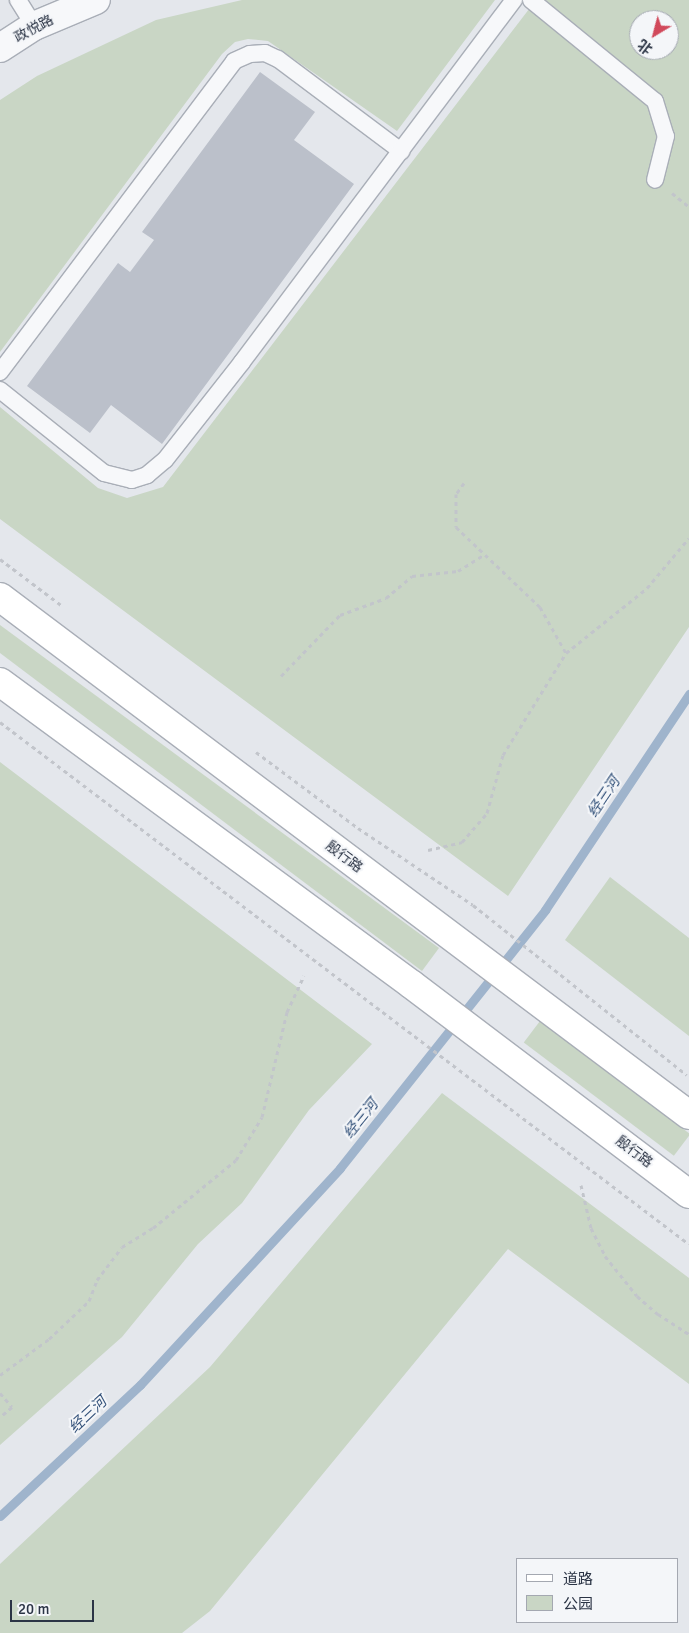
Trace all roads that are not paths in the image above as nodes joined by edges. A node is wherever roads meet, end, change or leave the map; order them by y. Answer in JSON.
{"nodes":[{"id":1,"x":18,"y":0,"type":"edge"},
{"id":2,"x":514,"y":0,"type":"edge"},
{"id":3,"x":531,"y":0,"type":"edge"},
{"id":4,"x":78,"y":3,"type":"edge"},
{"id":5,"x":34,"y":26,"type":"junction"},
{"id":6,"x":0,"y":48,"type":"edge"},
{"id":7,"x":401,"y":151,"type":"junction"},
{"id":8,"x":655,"y":180,"type":"dead end"},
{"id":9,"x":0,"y":372,"type":"edge"},
{"id":10,"x":0,"y":390,"type":"edge"},
{"id":11,"x":0,"y":597,"type":"edge"},
{"id":12,"x":0,"y":682,"type":"edge"},
{"id":13,"x":689,"y":1115,"type":"edge"},
{"id":14,"x":689,"y":1194,"type":"edge"}],
"edges":[{"from":1,"to":5,"type":"lane"},
{"from":2,"to":7,"type":"lane"},
{"from":3,"to":8,"type":"lane"},
{"from":4,"to":5,"type":"street","name":"政悦路"},
{"from":5,"to":6,"type":"street","name":"政悦路"},
{"from":7,"to":9,"type":"lane"},
{"from":7,"to":10,"type":"lane"},
{"from":11,"to":13,"type":"main road","name":"殷行路"},
{"from":12,"to":14,"type":"main road","name":"殷行路"}]}
